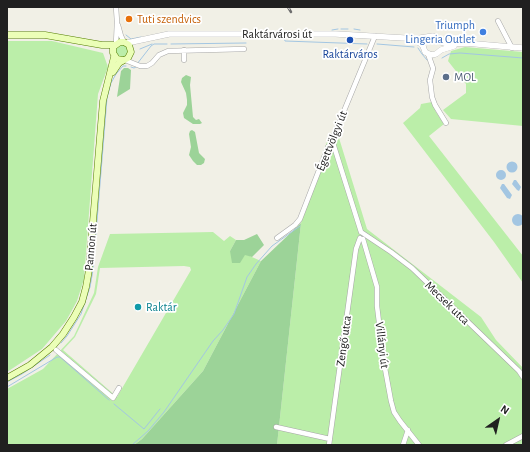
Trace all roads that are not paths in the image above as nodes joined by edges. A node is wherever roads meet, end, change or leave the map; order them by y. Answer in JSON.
{"nodes":[{"id":1,"x":116,"y":7,"type":"edge"},
{"id":2,"x":498,"y":21,"type":"dead end"},
{"id":3,"x":117,"y":22,"type":"junction"},
{"id":4,"x":7,"y":35,"type":"edge"},
{"id":5,"x":375,"y":36,"type":"junction"},
{"id":6,"x":151,"y":38,"type":"junction"},
{"id":7,"x":404,"y":38,"type":"junction"},
{"id":8,"x":426,"y":38,"type":"junction"},
{"id":9,"x":76,"y":41,"type":"junction"},
{"id":10,"x":441,"y":42,"type":"junction"},
{"id":11,"x":126,"y":43,"type":"junction"},
{"id":12,"x":115,"y":44,"type":"junction"},
{"id":13,"x":469,"y":44,"type":"junction"},
{"id":14,"x":423,"y":46,"type":"junction"},
{"id":15,"x":512,"y":48,"type":"junction"},
{"id":16,"x":523,"y":48,"type":"edge"},
{"id":17,"x":244,"y":49,"type":"dead end"},
{"id":18,"x":184,"y":50,"type":"junction"},
{"id":19,"x":438,"y":52,"type":"junction"},
{"id":20,"x":131,"y":53,"type":"junction"},
{"id":21,"x":428,"y":54,"type":"junction"},
{"id":22,"x":113,"y":55,"type":"junction"},
{"id":23,"x":124,"y":60,"type":"junction"},
{"id":24,"x":184,"y":60,"type":"dead end"},
{"id":25,"x":136,"y":63,"type":"junction"},
{"id":26,"x":432,"y":69,"type":"dead end"},
{"id":27,"x":107,"y":83,"type":"junction"},
{"id":28,"x":446,"y":123,"type":"dead end"},
{"id":29,"x":333,"y":143,"type":"junction"},
{"id":30,"x":362,"y":236,"type":"junction"},
{"id":31,"x":277,"y":238,"type":"dead end"},
{"id":32,"x":56,"y":350,"type":"dead end"},
{"id":33,"x":7,"y":378,"type":"edge"},
{"id":34,"x":523,"y":378,"type":"edge"},
{"id":35,"x":119,"y":388,"type":"dead end"},
{"id":36,"x":276,"y":426,"type":"dead end"},
{"id":37,"x":408,"y":430,"type":"junction"},
{"id":38,"x":523,"y":436,"type":"edge"},
{"id":39,"x":330,"y":439,"type":"junction"},
{"id":40,"x":329,"y":445,"type":"edge"},
{"id":41,"x":403,"y":445,"type":"edge"},
{"id":42,"x":419,"y":445,"type":"edge"},
{"id":43,"x":506,"y":445,"type":"edge"}],
"edges":[{"from":1,"to":3,"type":"street"},
{"from":2,"to":15,"type":"street"},
{"from":3,"to":11,"type":"street"},
{"from":3,"to":12,"type":"street"},
{"from":4,"to":9,"type":"main road"},
{"from":5,"to":6,"type":"street","name":"Raktárvárosi út"},
{"from":5,"to":7,"type":"street","name":"Raktárvárosi út"},
{"from":5,"to":29,"type":"street","name":"Égettvölgyi út"},
{"from":6,"to":11,"type":"street","name":"Raktárvárosi út"},
{"from":6,"to":20,"type":"street","name":"Raktárvárosi út"},
{"from":7,"to":8,"type":"street","name":"Raktárvárosi út"},
{"from":7,"to":14,"type":"street","name":"Raktárvárosi út"},
{"from":8,"to":10,"type":"street","name":"Raktárvárosi út"},
{"from":8,"to":14,"type":"street"},
{"from":9,"to":12,"type":"main road","name":"Raktárvárosi út"},
{"from":9,"to":22,"type":"main road"},
{"from":10,"to":13,"type":"street","name":"Raktárvárosi út"},
{"from":10,"to":19,"type":"street"},
{"from":11,"to":12,"type":"main road","name":"Raktárvárosi út"},
{"from":11,"to":20,"type":"main road"},
{"from":12,"to":22,"type":"main road"},
{"from":13,"to":15,"type":"street","name":"Raktárvárosi út"},
{"from":13,"to":19,"type":"street","name":"Raktárvárosi út"},
{"from":14,"to":21,"type":"street"},
{"from":15,"to":16,"type":"street","name":"Raktárvárosi út"},
{"from":17,"to":18,"type":"street"},
{"from":18,"to":24,"type":"street"},
{"from":18,"to":25,"type":"street"},
{"from":19,"to":21,"type":"street","name":"Raktárvárosi út"},
{"from":19,"to":21,"type":"street"},
{"from":20,"to":23,"type":"main road","name":"Raktárvárosi út"},
{"from":20,"to":25,"type":"street"},
{"from":22,"to":23,"type":"main road"},
{"from":22,"to":27,"type":"main road","name":"Pannon út"},
{"from":23,"to":25,"type":"street"},
{"from":23,"to":27,"type":"main road","name":"Pannon út"},
{"from":26,"to":28,"type":"street"},
{"from":27,"to":33,"type":"main road","name":"Pannon út"},
{"from":29,"to":30,"type":"street","name":"Villányi út"},
{"from":29,"to":31,"type":"street","name":"Égettvölgyi út"},
{"from":30,"to":34,"type":"street","name":"Mecsek utca"},
{"from":30,"to":37,"type":"street","name":"Villányi út"},
{"from":30,"to":39,"type":"street","name":"Zengő utca"},
{"from":32,"to":35,"type":"street"},
{"from":36,"to":39,"type":"street"},
{"from":37,"to":41,"type":"street"},
{"from":37,"to":42,"type":"street","name":"Villányi út"},
{"from":38,"to":43,"type":"street"},
{"from":39,"to":40,"type":"street","name":"Zengő utca"}]}
